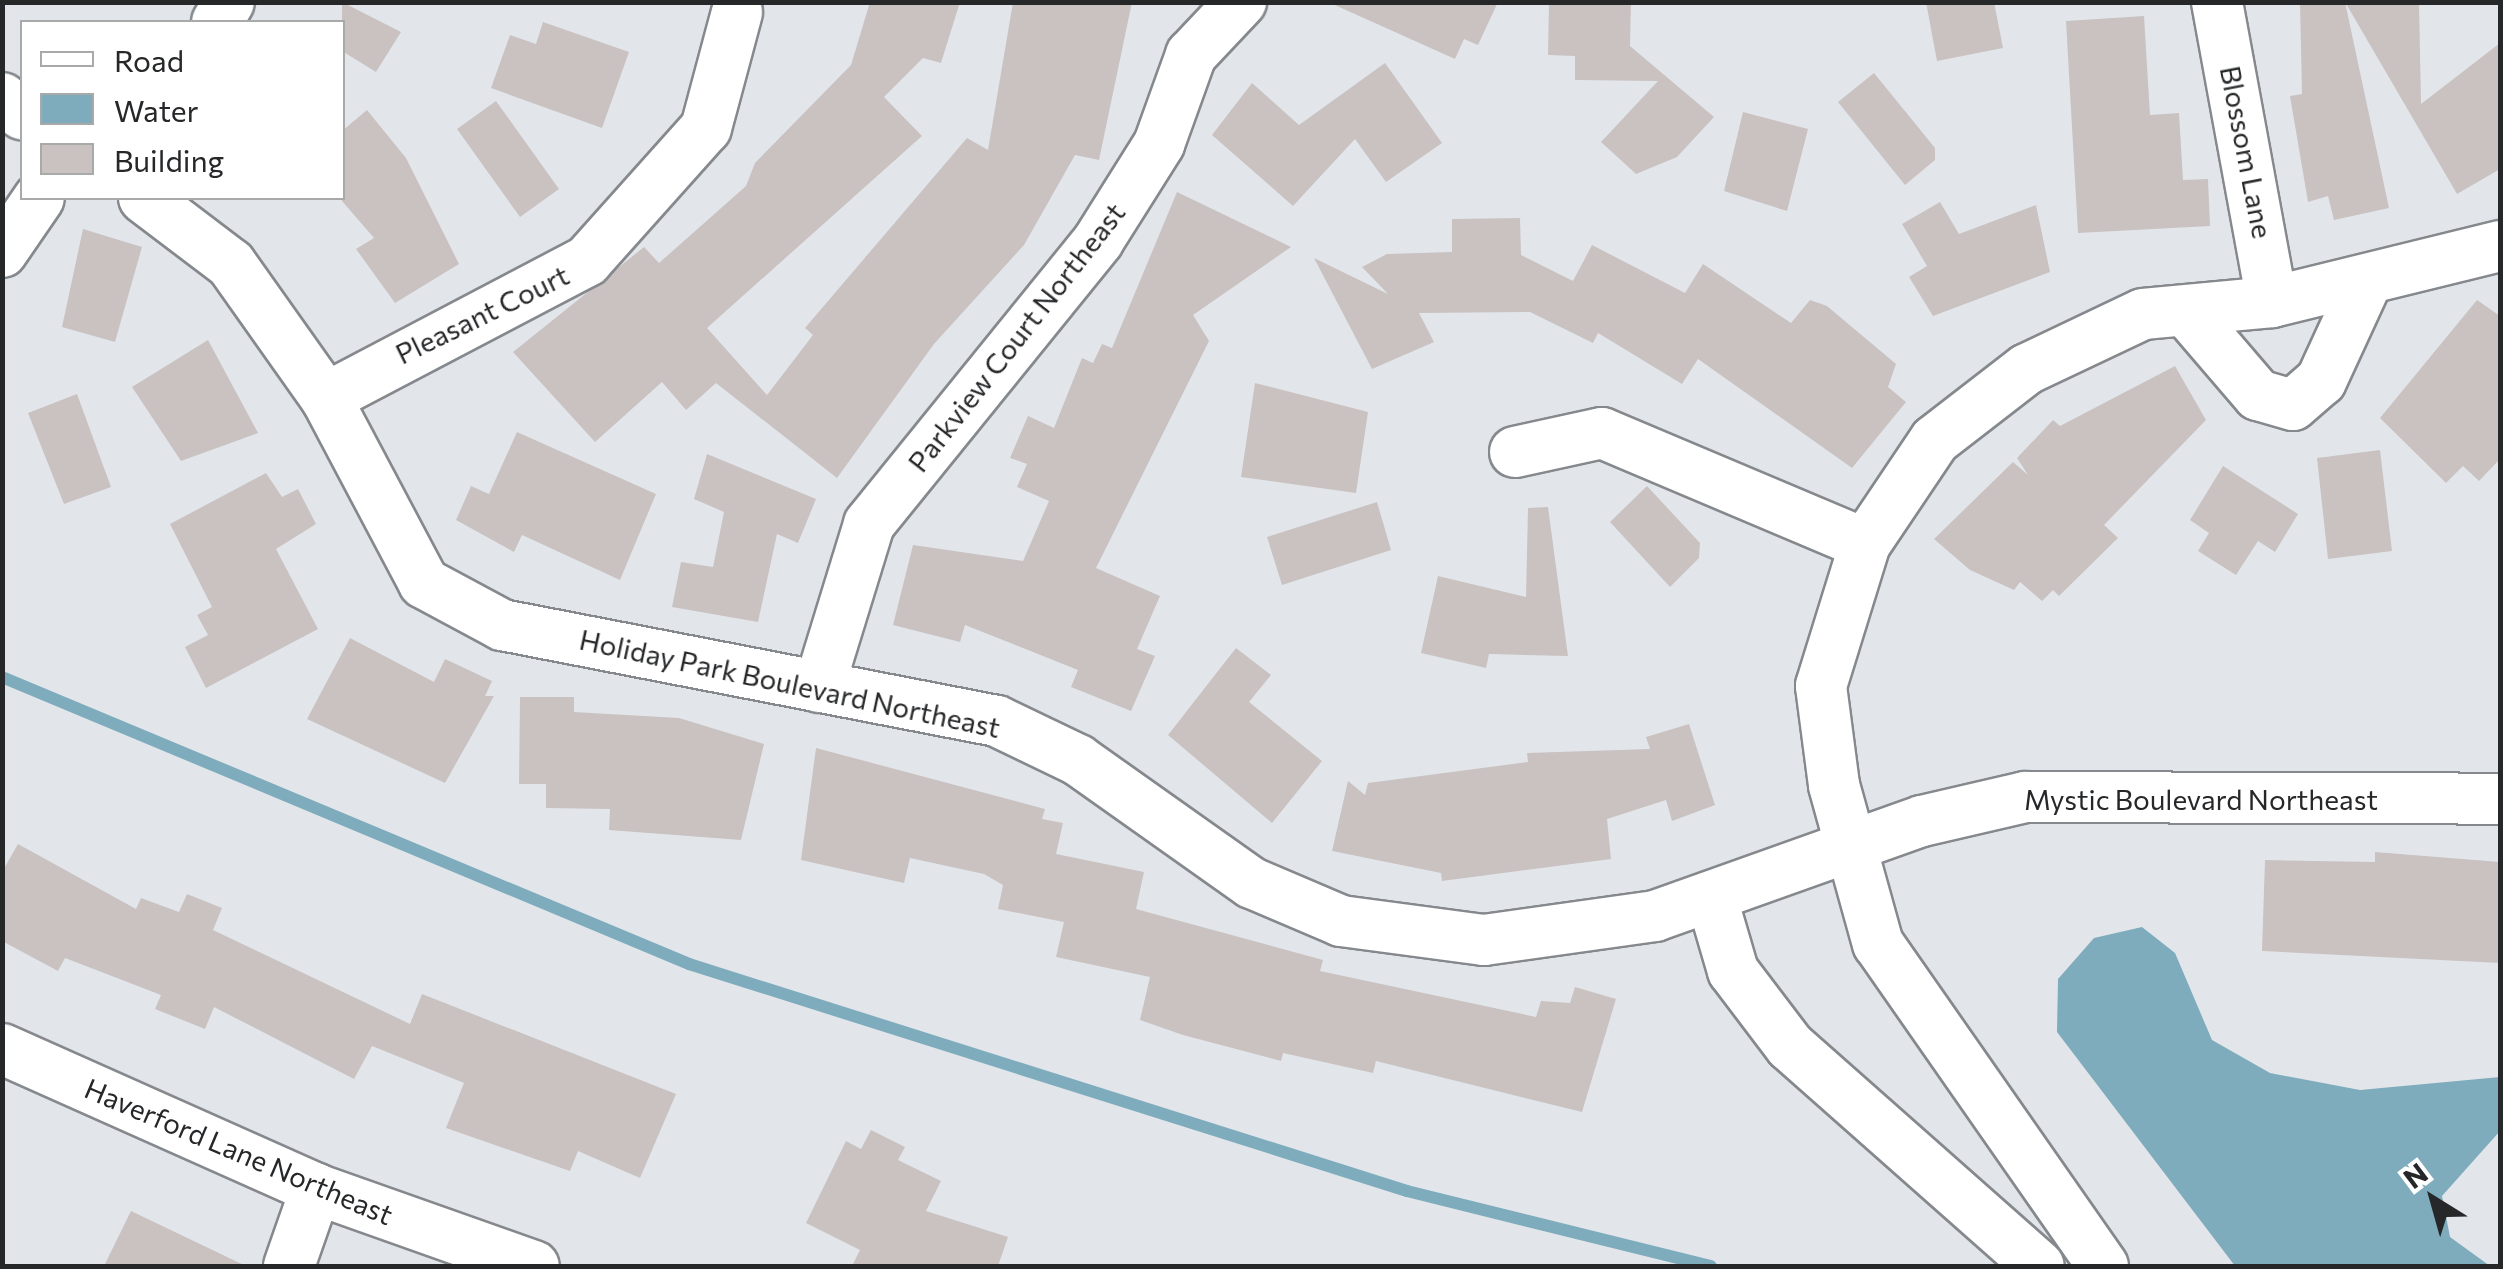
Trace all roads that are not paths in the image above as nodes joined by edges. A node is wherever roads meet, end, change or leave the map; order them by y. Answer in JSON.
{"nodes":[{"id":1,"x":1241,"y":2,"type":"edge"},
{"id":2,"x":2217,"y":2,"type":"edge"},
{"id":3,"x":737,"y":12,"type":"dead end"},
{"id":4,"x":38,"y":200,"type":"edge"},
{"id":5,"x":147,"y":200,"type":"edge"},
{"id":6,"x":2500,"y":246,"type":"edge"},
{"id":7,"x":2,"y":252,"type":"edge"},
{"id":8,"x":2368,"y":279,"type":"junction"},
{"id":9,"x":2272,"y":302,"type":"junction"},
{"id":10,"x":2186,"y":310,"type":"junction"},
{"id":11,"x":326,"y":398,"type":"junction"},
{"id":12,"x":1515,"y":452,"type":"dead end"},
{"id":13,"x":1865,"y":544,"type":"junction"},
{"id":14,"x":819,"y":687,"type":"junction"},
{"id":15,"x":2500,"y":799,"type":"edge"},
{"id":16,"x":1848,"y":848,"type":"junction"},
{"id":17,"x":1712,"y":899,"type":"junction"},
{"id":18,"x":2,"y":1049,"type":"edge"},
{"id":19,"x":316,"y":1189,"type":"junction"},
{"id":20,"x":288,"y":1266,"type":"edge"},
{"id":21,"x":534,"y":1266,"type":"edge"},
{"id":22,"x":2039,"y":1266,"type":"edge"},
{"id":23,"x":2103,"y":1266,"type":"edge"}],
"edges":[{"from":1,"to":14,"type":"street","name":"Parkview Court Northeast"},
{"from":2,"to":9,"type":"street","name":"Blossom Lane"},
{"from":3,"to":11,"type":"street","name":"Pleasant Court"},
{"from":4,"to":7,"type":"street"},
{"from":5,"to":11,"type":"street","name":"Holiday Park Boulevard Northeast"},
{"from":6,"to":8,"type":"street"},
{"from":8,"to":9,"type":"street"},
{"from":8,"to":10,"type":"street"},
{"from":9,"to":10,"type":"street"},
{"from":10,"to":13,"type":"street"},
{"from":11,"to":14,"type":"street","name":"Holiday Park Boulevard Northeast"},
{"from":12,"to":13,"type":"street"},
{"from":13,"to":16,"type":"street"},
{"from":14,"to":17,"type":"street","name":"Holiday Park Boulevard Northeast"},
{"from":15,"to":16,"type":"street","name":"Mystic Boulevard Northeast"},
{"from":16,"to":17,"type":"street","name":"Holiday Park Boulevard Northeast"},
{"from":16,"to":23,"type":"street"},
{"from":17,"to":22,"type":"street"},
{"from":18,"to":19,"type":"street","name":"Haverford Lane Northeast"},
{"from":19,"to":20,"type":"street"},
{"from":19,"to":21,"type":"street","name":"Haverford Lane Northeast"}]}
